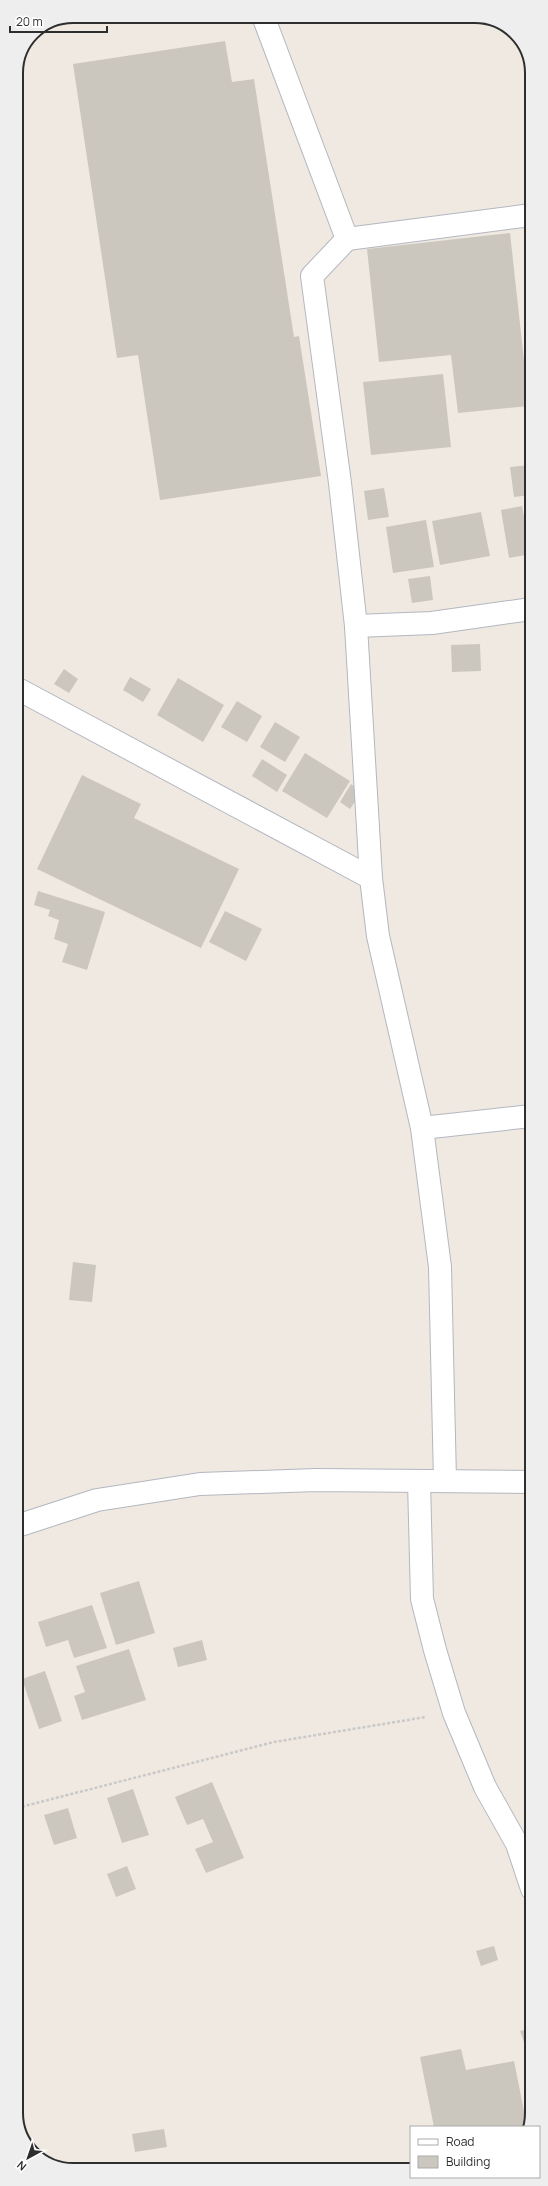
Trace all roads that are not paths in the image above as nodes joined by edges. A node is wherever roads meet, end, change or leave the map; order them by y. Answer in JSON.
{"nodes":[{"id":1,"x":266,"y":23,"type":"edge"},
{"id":2,"x":525,"y":216,"type":"edge"},
{"id":3,"x":347,"y":239,"type":"junction"},
{"id":4,"x":525,"y":610,"type":"edge"},
{"id":5,"x":356,"y":626,"type":"junction"},
{"id":6,"x":23,"y":692,"type":"edge"},
{"id":7,"x":372,"y":878,"type":"junction"},
{"id":8,"x":525,"y":1117,"type":"edge"},
{"id":9,"x":422,"y":1128,"type":"junction"},
{"id":10,"x":445,"y":1480,"type":"junction"},
{"id":11,"x":419,"y":1481,"type":"junction"},
{"id":12,"x":525,"y":1482,"type":"edge"},
{"id":13,"x":23,"y":1524,"type":"edge"},
{"id":14,"x":525,"y":1868,"type":"edge"}],
"edges":[{"from":1,"to":3,"type":"street"},
{"from":2,"to":3,"type":"street"},
{"from":3,"to":5,"type":"street"},
{"from":4,"to":5,"type":"street"},
{"from":5,"to":7,"type":"street"},
{"from":6,"to":7,"type":"street"},
{"from":7,"to":9,"type":"street"},
{"from":8,"to":9,"type":"street"},
{"from":9,"to":10,"type":"street"},
{"from":10,"to":11,"type":"street"},
{"from":10,"to":12,"type":"street"},
{"from":11,"to":13,"type":"street"},
{"from":11,"to":14,"type":"street"}]}
